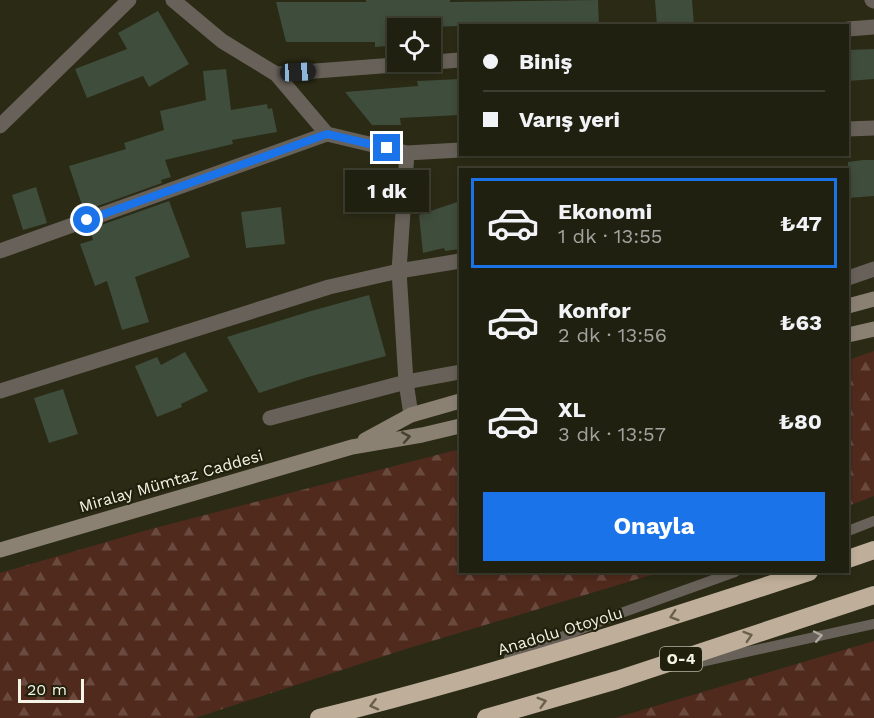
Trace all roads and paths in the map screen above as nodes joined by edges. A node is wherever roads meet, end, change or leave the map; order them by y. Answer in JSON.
{"nodes":[{"id":1,"x":129,"y":0,"type":"edge"},
{"id":2,"x":172,"y":0,"type":"edge"},
{"id":3,"x":874,"y":27,"type":"edge"},
{"id":4,"x":849,"y":29,"type":"edge"},
{"id":5,"x":459,"y":60,"type":"edge"},
{"id":6,"x":276,"y":74,"type":"junction"},
{"id":7,"x":3,"y":119,"type":"edge"},
{"id":8,"x":874,"y":128,"type":"edge"},
{"id":9,"x":849,"y":129,"type":"edge"},
{"id":10,"x":327,"y":134,"type":"junction"},
{"id":11,"x":459,"y":150,"type":"edge"},
{"id":12,"x":407,"y":153,"type":"junction"},
{"id":13,"x":0,"y":251,"type":"edge"},
{"id":14,"x":459,"y":261,"type":"edge"},
{"id":15,"x":874,"y":269,"type":"edge"},
{"id":16,"x":399,"y":271,"type":"junction"},
{"id":17,"x":849,"y":278,"type":"edge"},
{"id":18,"x":874,"y":299,"type":"edge"},
{"id":19,"x":849,"y":306,"type":"edge"},
{"id":20,"x":874,"y":329,"type":"edge"},
{"id":21,"x":849,"y":335,"type":"edge"},
{"id":22,"x":459,"y":372,"type":"edge"},
{"id":23,"x":406,"y":382,"type":"junction"},
{"id":24,"x":0,"y":391,"type":"edge"},
{"id":25,"x":459,"y":401,"type":"edge"},
{"id":26,"x":411,"y":416,"type":"junction"},
{"id":27,"x":270,"y":418,"type":"dead end"},
{"id":28,"x":459,"y":426,"type":"edge"},
{"id":29,"x":352,"y":447,"type":"junction"},
{"id":30,"x":874,"y":521,"type":"edge"},
{"id":31,"x":849,"y":531,"type":"edge"},
{"id":32,"x":0,"y":550,"type":"edge"},
{"id":33,"x":874,"y":550,"type":"edge"},
{"id":34,"x":849,"y":559,"type":"edge"},
{"id":35,"x":732,"y":573,"type":"edge"},
{"id":36,"x":806,"y":573,"type":"edge"},
{"id":37,"x":874,"y":595,"type":"edge"},
{"id":38,"x":874,"y":624,"type":"edge"},
{"id":39,"x":617,"y":680,"type":"junction"},
{"id":40,"x":428,"y":691,"type":"junction"},
{"id":41,"x":319,"y":718,"type":"edge"},
{"id":42,"x":486,"y":718,"type":"edge"}],
"edges":[{"from":1,"to":7,"type":"street"},
{"from":2,"to":6,"type":"street"},
{"from":3,"to":4,"type":"street"},
{"from":5,"to":6,"type":"street"},
{"from":6,"to":10,"type":"street"},
{"from":8,"to":9,"type":"street"},
{"from":10,"to":12,"type":"street"},
{"from":10,"to":13,"type":"street"},
{"from":11,"to":12,"type":"street"},
{"from":12,"to":16,"type":"street"},
{"from":14,"to":16,"type":"street"},
{"from":15,"to":17,"type":"street"},
{"from":16,"to":23,"type":"street"},
{"from":16,"to":24,"type":"street"},
{"from":18,"to":19,"type":"main road"},
{"from":20,"to":21,"type":"main road"},
{"from":22,"to":23,"type":"street"},
{"from":23,"to":26,"type":"street"},
{"from":23,"to":27,"type":"street"},
{"from":25,"to":26,"type":"main road"},
{"from":26,"to":29,"type":"main road"},
{"from":29,"to":28,"type":"main road","one_way":true},
{"from":29,"to":32,"type":"main road","name":"Miralay Mümtaz Caddesi"},
{"from":30,"to":31,"type":"lane"},
{"from":33,"to":34,"type":"highway"},
{"from":35,"to":40,"type":"lane"},
{"from":36,"to":40,"type":"highway","name":"Anadolu Otoyolu","one_way":true},
{"from":39,"to":37,"type":"highway","number":"O-4","one_way":true},
{"from":39,"to":38,"type":"lane","one_way":true},
{"from":42,"to":39,"type":"highway","number":"O-4","one_way":true},
{"from":40,"to":41,"type":"highway","name":"Anadolu Otoyolu","one_way":true}]}
